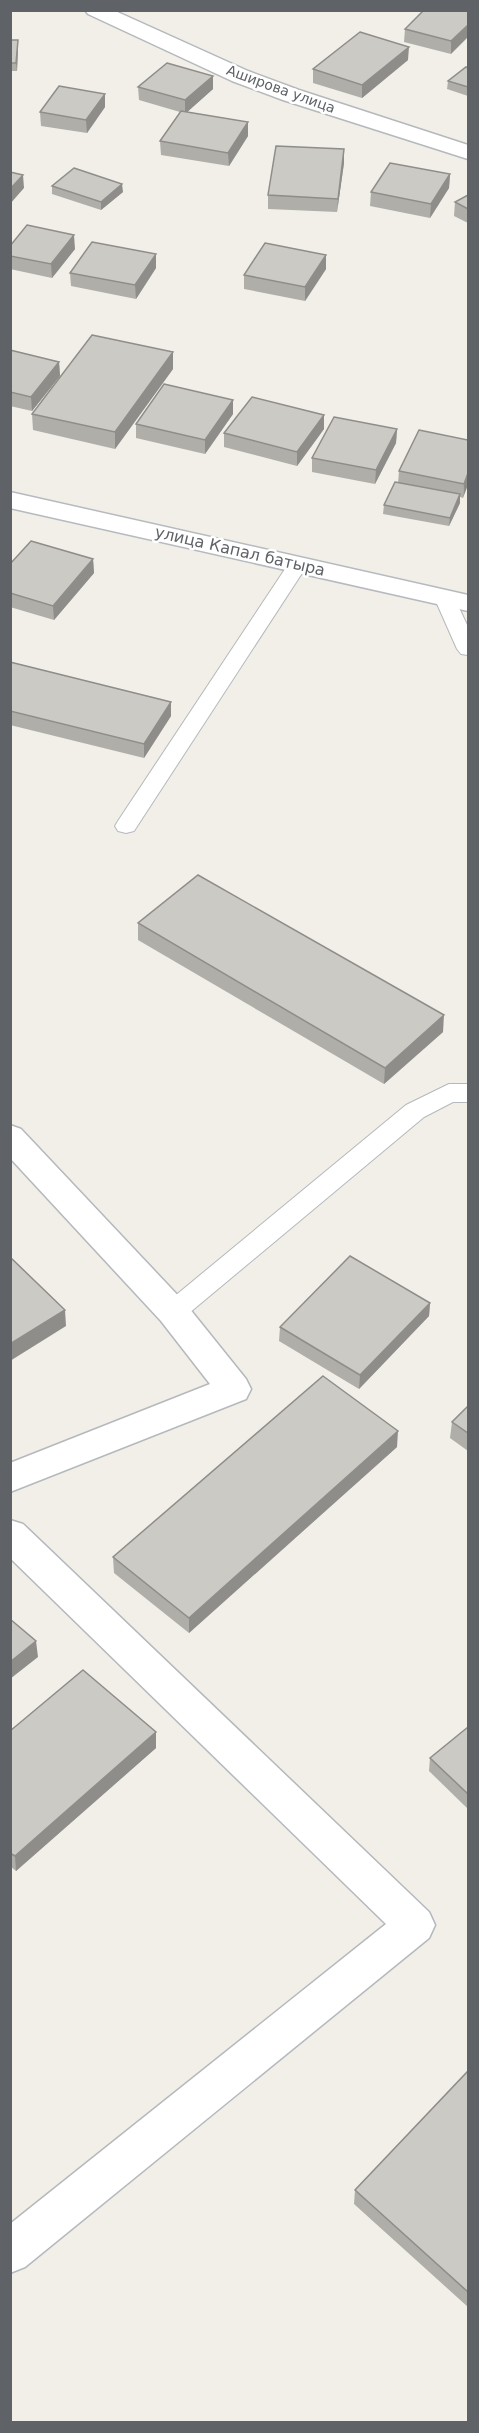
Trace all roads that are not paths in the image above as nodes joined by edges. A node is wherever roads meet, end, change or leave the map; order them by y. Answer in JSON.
{"nodes":[{"id":1,"x":96,"y":11,"type":"edge"},
{"id":2,"x":468,"y":152,"type":"edge"},
{"id":3,"x":10,"y":500,"type":"edge"},
{"id":4,"x":297,"y":564,"type":"junction"},
{"id":5,"x":456,"y":600,"type":"edge"},
{"id":6,"x":468,"y":649,"type":"edge"},
{"id":7,"x":126,"y":826,"type":"dead end"},
{"id":8,"x":468,"y":1093,"type":"edge"},
{"id":9,"x":10,"y":1137,"type":"edge"},
{"id":10,"x":173,"y":1312,"type":"junction"},
{"id":11,"x":10,"y":1478,"type":"edge"},
{"id":12,"x":10,"y":1535,"type":"edge"},
{"id":13,"x":10,"y":2252,"type":"edge"}],
"edges":[{"from":1,"to":2,"type":"street","name":"Аширова улица"},
{"from":3,"to":4,"type":"street","name":"улица Капал батыра"},
{"from":4,"to":5,"type":"street","name":"улица Капал батыра"},
{"from":4,"to":7,"type":"lane"},
{"from":5,"to":6,"type":"lane"},
{"from":8,"to":10,"type":"lane"},
{"from":9,"to":10,"type":"street"},
{"from":10,"to":11,"type":"street"},
{"from":12,"to":13,"type":"street"}]}
